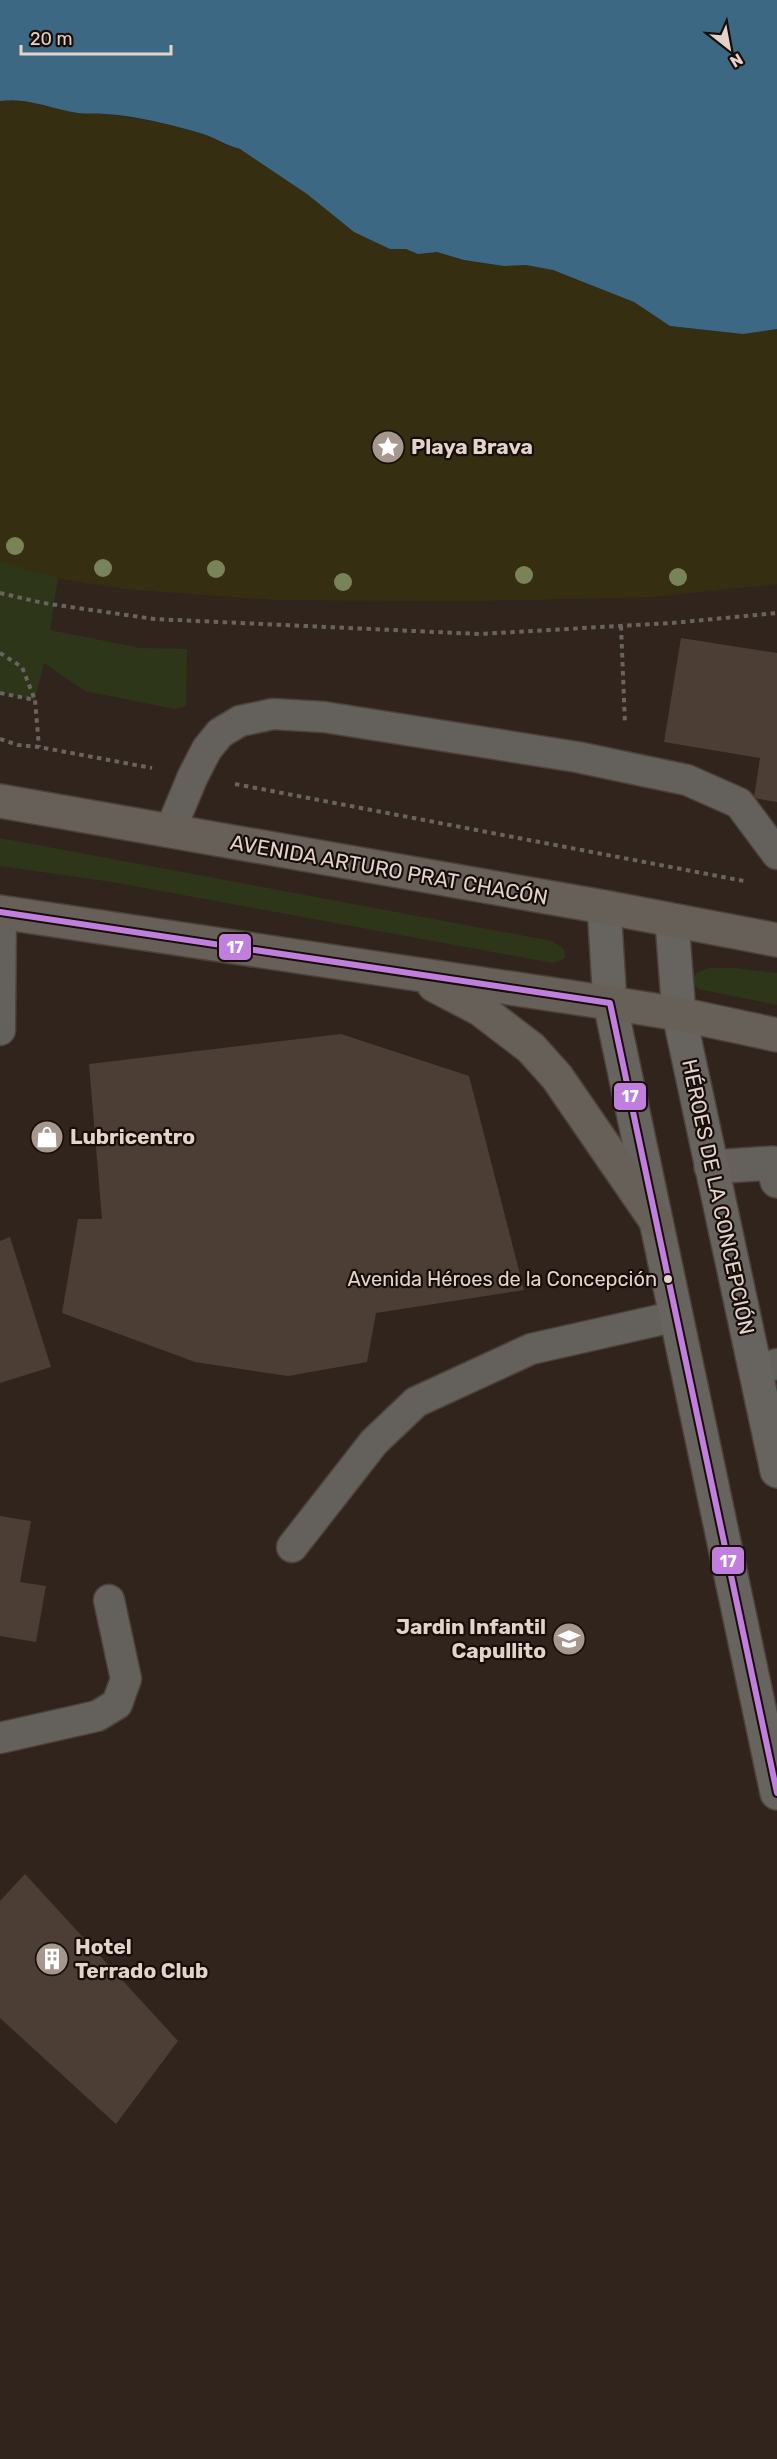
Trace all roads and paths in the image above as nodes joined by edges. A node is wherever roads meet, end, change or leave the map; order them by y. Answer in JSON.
{"nodes":[{"id":1,"x":0,"y":593,"type":"edge"},
{"id":2,"x":777,"y":613,"type":"edge"},
{"id":3,"x":621,"y":626,"type":"junction"},
{"id":4,"x":0,"y":653,"type":"edge"},
{"id":5,"x":0,"y":693,"type":"edge"},
{"id":6,"x":35,"y":700,"type":"junction"},
{"id":7,"x":0,"y":739,"type":"edge"},
{"id":8,"x":39,"y":747,"type":"junction"},
{"id":9,"x":627,"y":767,"type":"junction"},
{"id":10,"x":193,"y":776,"type":"junction"},
{"id":11,"x":0,"y":801,"type":"edge"},
{"id":12,"x":170,"y":831,"type":"junction"},
{"id":13,"x":777,"y":854,"type":"edge"},
{"id":14,"x":751,"y":882,"type":"dead end"},
{"id":15,"x":604,"y":908,"type":"junction"},
{"id":16,"x":0,"y":912,"type":"edge"},
{"id":17,"x":672,"y":922,"type":"junction"},
{"id":18,"x":777,"y":940,"type":"edge"},
{"id":19,"x":411,"y":973,"type":"junction"},
{"id":20,"x":610,"y":1003,"type":"junction"},
{"id":21,"x":0,"y":1011,"type":"edge"},
{"id":22,"x":679,"y":1014,"type":"junction"},
{"id":23,"x":0,"y":1030,"type":"edge"},
{"id":24,"x":777,"y":1035,"type":"edge"},
{"id":25,"x":711,"y":1167,"type":"junction"},
{"id":26,"x":776,"y":1169,"type":"edge"},
{"id":27,"x":656,"y":1221,"type":"junction"},
{"id":28,"x":676,"y":1317,"type":"junction"},
{"id":29,"x":766,"y":1367,"type":"edge"},
{"id":30,"x":777,"y":1471,"type":"edge"},
{"id":31,"x":292,"y":1547,"type":"dead end"},
{"id":32,"x":109,"y":1600,"type":"dead end"},
{"id":33,"x":0,"y":1737,"type":"edge"},
{"id":34,"x":777,"y":1793,"type":"edge"}],
"edges":[{"from":1,"to":3,"type":"path"},
{"from":2,"to":3,"type":"path"},
{"from":3,"to":9,"type":"path"},
{"from":4,"to":6,"type":"path"},
{"from":5,"to":6,"type":"path"},
{"from":6,"to":8,"type":"path"},
{"from":7,"to":8,"type":"path"},
{"from":8,"to":10,"type":"path"},
{"from":9,"to":10,"type":"lane"},
{"from":9,"to":13,"type":"lane"},
{"from":10,"to":12,"type":"lane"},
{"from":10,"to":14,"type":"path"},
{"from":11,"to":12,"type":"main road","name":"AVENIDA ARTURO PRAT CHACÓN"},
{"from":12,"to":15,"type":"main road","name":"AVENIDA ARTURO PRAT CHACÓN"},
{"from":15,"to":17,"type":"main road","name":"AVENIDA ARTURO PRAT CHACÓN"},
{"from":15,"to":20,"type":"main road"},
{"from":16,"to":19,"type":"main road"},
{"from":16,"to":21,"type":"lane"},
{"from":17,"to":18,"type":"main road","name":"AVENIDA ARTURO PRAT CHACÓN"},
{"from":17,"to":22,"type":"main road","name":"HÉROES DE LA CONCEPCIÓN"},
{"from":19,"to":20,"type":"main road"},
{"from":19,"to":27,"type":"main road"},
{"from":20,"to":22,"type":"main road"},
{"from":20,"to":27,"type":"main road"},
{"from":21,"to":23,"type":"lane"},
{"from":22,"to":24,"type":"main road"},
{"from":22,"to":25,"type":"main road","name":"HÉROES DE LA CONCEPCIÓN"},
{"from":25,"to":26,"type":"street"},
{"from":25,"to":29,"type":"main road","name":"HÉROES DE LA CONCEPCIÓN"},
{"from":27,"to":28,"type":"main road"},
{"from":28,"to":31,"type":"lane"},
{"from":28,"to":34,"type":"main road"},
{"from":29,"to":30,"type":"main road","name":"HÉROES DE LA CONCEPCIÓN"},
{"from":32,"to":33,"type":"lane"}]}
